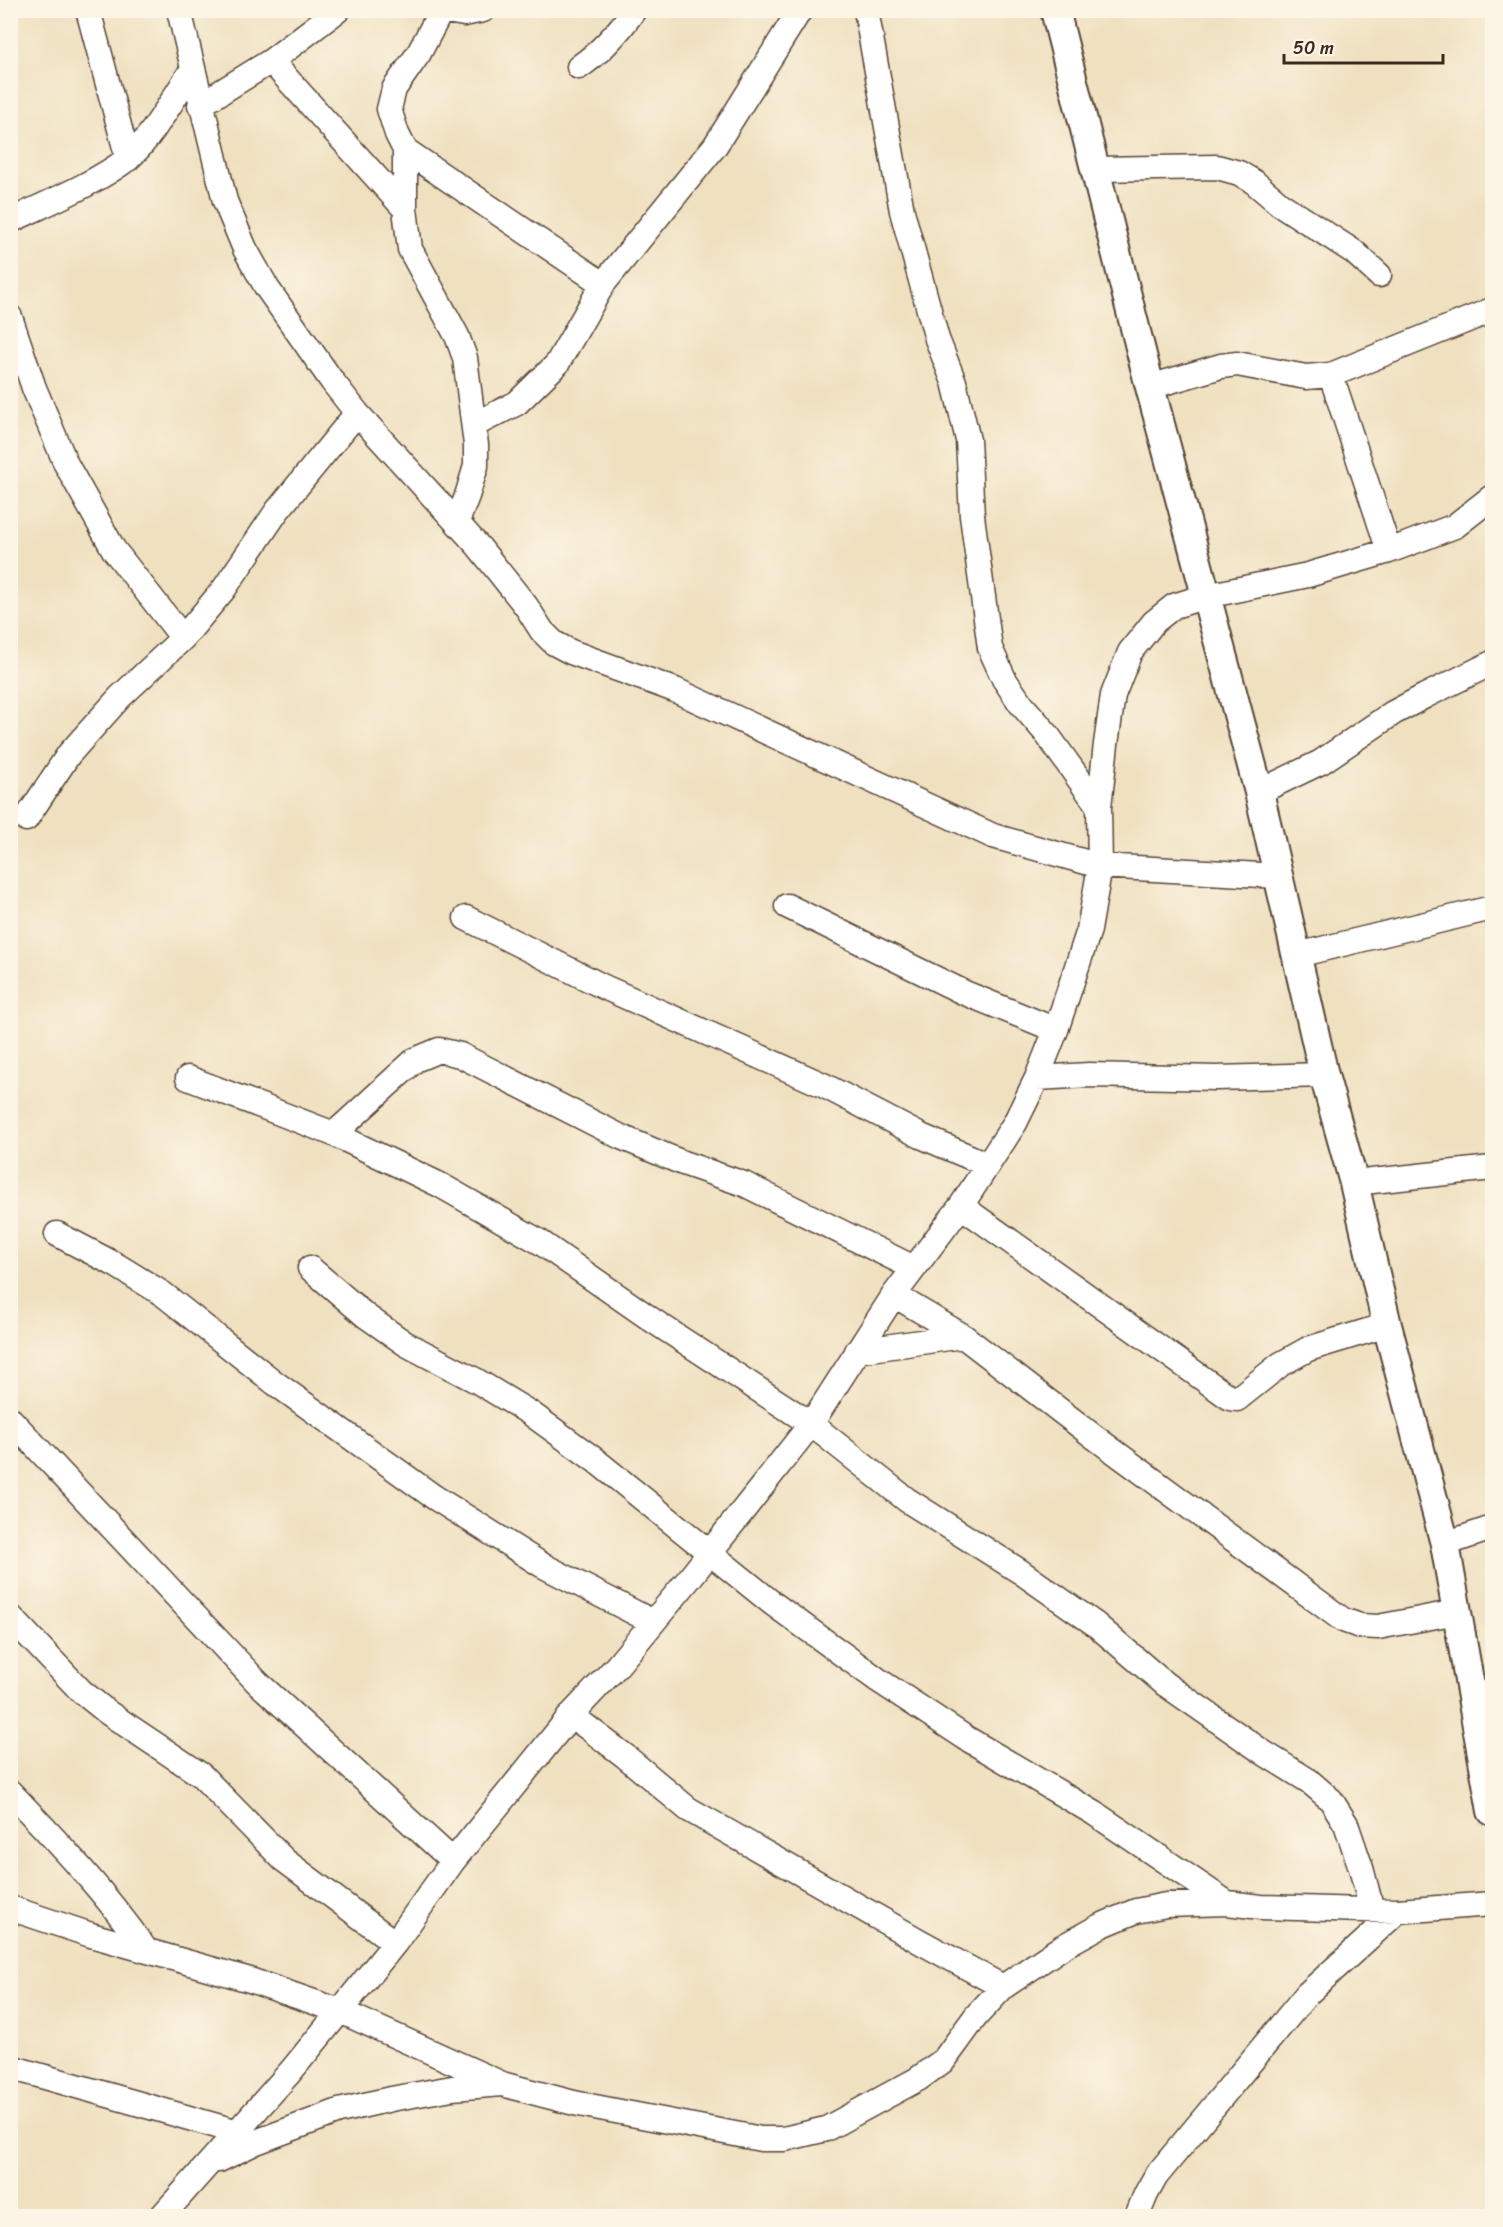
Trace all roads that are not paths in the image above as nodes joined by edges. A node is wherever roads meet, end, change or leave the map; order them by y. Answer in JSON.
{"nodes":[{"id":1,"x":88,"y":10,"type":"edge"},
{"id":2,"x":179,"y":10,"type":"edge"},
{"id":3,"x":338,"y":10,"type":"edge"},
{"id":4,"x":483,"y":10,"type":"edge"},
{"id":5,"x":634,"y":10,"type":"edge"},
{"id":6,"x":800,"y":10,"type":"edge"},
{"id":7,"x":866,"y":10,"type":"edge"},
{"id":8,"x":1055,"y":10,"type":"edge"},
{"id":9,"x":441,"y":11,"type":"edge"},
{"id":10,"x":272,"y":61,"type":"junction"},
{"id":11,"x":579,"y":68,"type":"dead end"},
{"id":12,"x":192,"y":70,"type":"junction"},
{"id":13,"x":200,"y":105,"type":"junction"},
{"id":14,"x":405,"y":150,"type":"junction"},
{"id":15,"x":128,"y":159,"type":"junction"},
{"id":16,"x":1095,"y":169,"type":"junction"},
{"id":17,"x":405,"y":209,"type":"junction"},
{"id":18,"x":10,"y":221,"type":"edge"},
{"id":19,"x":1379,"y":275,"type":"dead end"},
{"id":20,"x":603,"y":284,"type":"junction"},
{"id":21,"x":1492,"y":310,"type":"edge"},
{"id":22,"x":10,"y":317,"type":"edge"},
{"id":23,"x":1331,"y":375,"type":"junction"},
{"id":24,"x":1150,"y":387,"type":"junction"},
{"id":25,"x":357,"y":413,"type":"junction"},
{"id":26,"x":474,"y":425,"type":"junction"},
{"id":27,"x":1492,"y":497,"type":"edge"},
{"id":28,"x":457,"y":522,"type":"junction"},
{"id":29,"x":1389,"y":551,"type":"junction"},
{"id":30,"x":1206,"y":596,"type":"junction"},
{"id":31,"x":183,"y":638,"type":"junction"},
{"id":32,"x":1492,"y":663,"type":"edge"},
{"id":33,"x":1259,"y":792,"type":"junction"},
{"id":34,"x":1099,"y":807,"type":"junction"},
{"id":35,"x":26,"y":819,"type":"dead end"},
{"id":36,"x":1100,"y":866,"type":"junction"},
{"id":37,"x":1279,"y":876,"type":"junction"},
{"id":38,"x":787,"y":906,"type":"dead end"},
{"id":39,"x":1492,"y":908,"type":"edge"},
{"id":40,"x":466,"y":918,"type":"dead end"},
{"id":41,"x":1297,"y":955,"type":"junction"},
{"id":42,"x":1056,"y":1030,"type":"junction"},
{"id":43,"x":1324,"y":1076,"type":"junction"},
{"id":44,"x":188,"y":1078,"type":"dead end"},
{"id":45,"x":1037,"y":1078,"type":"junction"},
{"id":46,"x":334,"y":1134,"type":"junction"},
{"id":47,"x":987,"y":1165,"type":"junction"},
{"id":48,"x":1492,"y":1168,"type":"edge"},
{"id":49,"x":1354,"y":1183,"type":"junction"},
{"id":50,"x":961,"y":1206,"type":"junction"},
{"id":51,"x":57,"y":1234,"type":"dead end"},
{"id":52,"x":310,"y":1268,"type":"dead end"},
{"id":53,"x":914,"y":1268,"type":"junction"},
{"id":54,"x":894,"y":1295,"type":"junction"},
{"id":55,"x":1387,"y":1325,"type":"junction"},
{"id":56,"x":963,"y":1336,"type":"junction"},
{"id":57,"x":856,"y":1351,"type":"junction"},
{"id":58,"x":10,"y":1419,"type":"edge"},
{"id":59,"x":811,"y":1424,"type":"junction"},
{"id":60,"x":1492,"y":1528,"type":"edge"},
{"id":61,"x":1445,"y":1544,"type":"junction"},
{"id":62,"x":710,"y":1553,"type":"junction"},
{"id":63,"x":1457,"y":1612,"type":"junction"},
{"id":64,"x":10,"y":1616,"type":"edge"},
{"id":65,"x":653,"y":1622,"type":"junction"},
{"id":66,"x":1483,"y":1698,"type":"edge"},
{"id":67,"x":572,"y":1714,"type":"junction"},
{"id":68,"x":10,"y":1792,"type":"edge"},
{"id":69,"x":1492,"y":1811,"type":"edge"},
{"id":70,"x":453,"y":1861,"type":"junction"},
{"id":71,"x":1227,"y":1903,"type":"junction"},
{"id":72,"x":1492,"y":1904,"type":"edge"},
{"id":73,"x":10,"y":1908,"type":"edge"},
{"id":74,"x":1372,"y":1910,"type":"junction"},
{"id":75,"x":1398,"y":1911,"type":"junction"},
{"id":76,"x":395,"y":1943,"type":"junction"},
{"id":77,"x":145,"y":1949,"type":"junction"},
{"id":78,"x":1003,"y":1987,"type":"junction"},
{"id":79,"x":340,"y":2011,"type":"junction"},
{"id":80,"x":10,"y":2067,"type":"edge"},
{"id":81,"x":502,"y":2084,"type":"junction"},
{"id":82,"x":238,"y":2132,"type":"junction"},
{"id":83,"x":209,"y":2164,"type":"junction"},
{"id":84,"x":162,"y":2217,"type":"edge"},
{"id":85,"x":1137,"y":2217,"type":"edge"}],
"edges":[{"from":1,"to":15,"type":"street"},
{"from":2,"to":12,"type":"street"},
{"from":3,"to":10,"type":"street"},
{"from":4,"to":9,"type":"street"},
{"from":5,"to":11,"type":"street"},
{"from":6,"to":20,"type":"street"},
{"from":7,"to":34,"type":"street"},
{"from":8,"to":16,"type":"street"},
{"from":9,"to":14,"type":"street"},
{"from":10,"to":13,"type":"street"},
{"from":10,"to":17,"type":"street"},
{"from":12,"to":13,"type":"street"},
{"from":12,"to":15,"type":"street"},
{"from":13,"to":25,"type":"street"},
{"from":14,"to":17,"type":"street"},
{"from":14,"to":20,"type":"street"},
{"from":15,"to":18,"type":"street"},
{"from":16,"to":19,"type":"street"},
{"from":16,"to":24,"type":"street"},
{"from":17,"to":26,"type":"street"},
{"from":20,"to":26,"type":"street"},
{"from":21,"to":23,"type":"street"},
{"from":22,"to":31,"type":"street"},
{"from":23,"to":24,"type":"street"},
{"from":23,"to":29,"type":"street"},
{"from":24,"to":30,"type":"street"},
{"from":25,"to":28,"type":"street"},
{"from":25,"to":31,"type":"street"},
{"from":26,"to":28,"type":"street"},
{"from":27,"to":29,"type":"street"},
{"from":28,"to":36,"type":"street"},
{"from":29,"to":30,"type":"street"},
{"from":30,"to":33,"type":"street"},
{"from":30,"to":34,"type":"street"},
{"from":31,"to":35,"type":"street"},
{"from":32,"to":33,"type":"street"},
{"from":33,"to":37,"type":"street"},
{"from":34,"to":36,"type":"street"},
{"from":36,"to":37,"type":"street"},
{"from":36,"to":42,"type":"street"},
{"from":37,"to":41,"type":"street"},
{"from":38,"to":42,"type":"street"},
{"from":39,"to":41,"type":"street"},
{"from":40,"to":47,"type":"street"},
{"from":41,"to":43,"type":"street"},
{"from":42,"to":45,"type":"street"},
{"from":43,"to":45,"type":"street"},
{"from":43,"to":49,"type":"street"},
{"from":44,"to":46,"type":"street"},
{"from":45,"to":47,"type":"street"},
{"from":46,"to":53,"type":"street"},
{"from":46,"to":59,"type":"street"},
{"from":47,"to":50,"type":"street"},
{"from":48,"to":49,"type":"street"},
{"from":49,"to":55,"type":"street"},
{"from":50,"to":53,"type":"street"},
{"from":50,"to":55,"type":"street"},
{"from":51,"to":65,"type":"street"},
{"from":52,"to":62,"type":"street"},
{"from":53,"to":54,"type":"street"},
{"from":54,"to":56,"type":"street"},
{"from":54,"to":57,"type":"street"},
{"from":55,"to":61,"type":"street"},
{"from":56,"to":57,"type":"street"},
{"from":56,"to":63,"type":"street"},
{"from":57,"to":59,"type":"street"},
{"from":58,"to":70,"type":"street"},
{"from":59,"to":62,"type":"street"},
{"from":59,"to":74,"type":"street"},
{"from":60,"to":61,"type":"street"},
{"from":61,"to":63,"type":"street"},
{"from":62,"to":65,"type":"street"},
{"from":62,"to":71,"type":"street"},
{"from":63,"to":66,"type":"street"},
{"from":64,"to":76,"type":"street"},
{"from":65,"to":67,"type":"street"},
{"from":66,"to":69,"type":"street"},
{"from":67,"to":70,"type":"street"},
{"from":67,"to":78,"type":"street"},
{"from":68,"to":77,"type":"street"},
{"from":70,"to":76,"type":"street"},
{"from":71,"to":74,"type":"street"},
{"from":71,"to":78,"type":"street"},
{"from":72,"to":75,"type":"street"},
{"from":73,"to":77,"type":"street"},
{"from":74,"to":75,"type":"street"},
{"from":75,"to":85,"type":"street"},
{"from":76,"to":79,"type":"street"},
{"from":77,"to":79,"type":"street"},
{"from":78,"to":81,"type":"street"},
{"from":79,"to":81,"type":"street"},
{"from":79,"to":82,"type":"street"},
{"from":80,"to":82,"type":"street"},
{"from":81,"to":83,"type":"street"},
{"from":82,"to":83,"type":"street"},
{"from":83,"to":84,"type":"street"}]}
